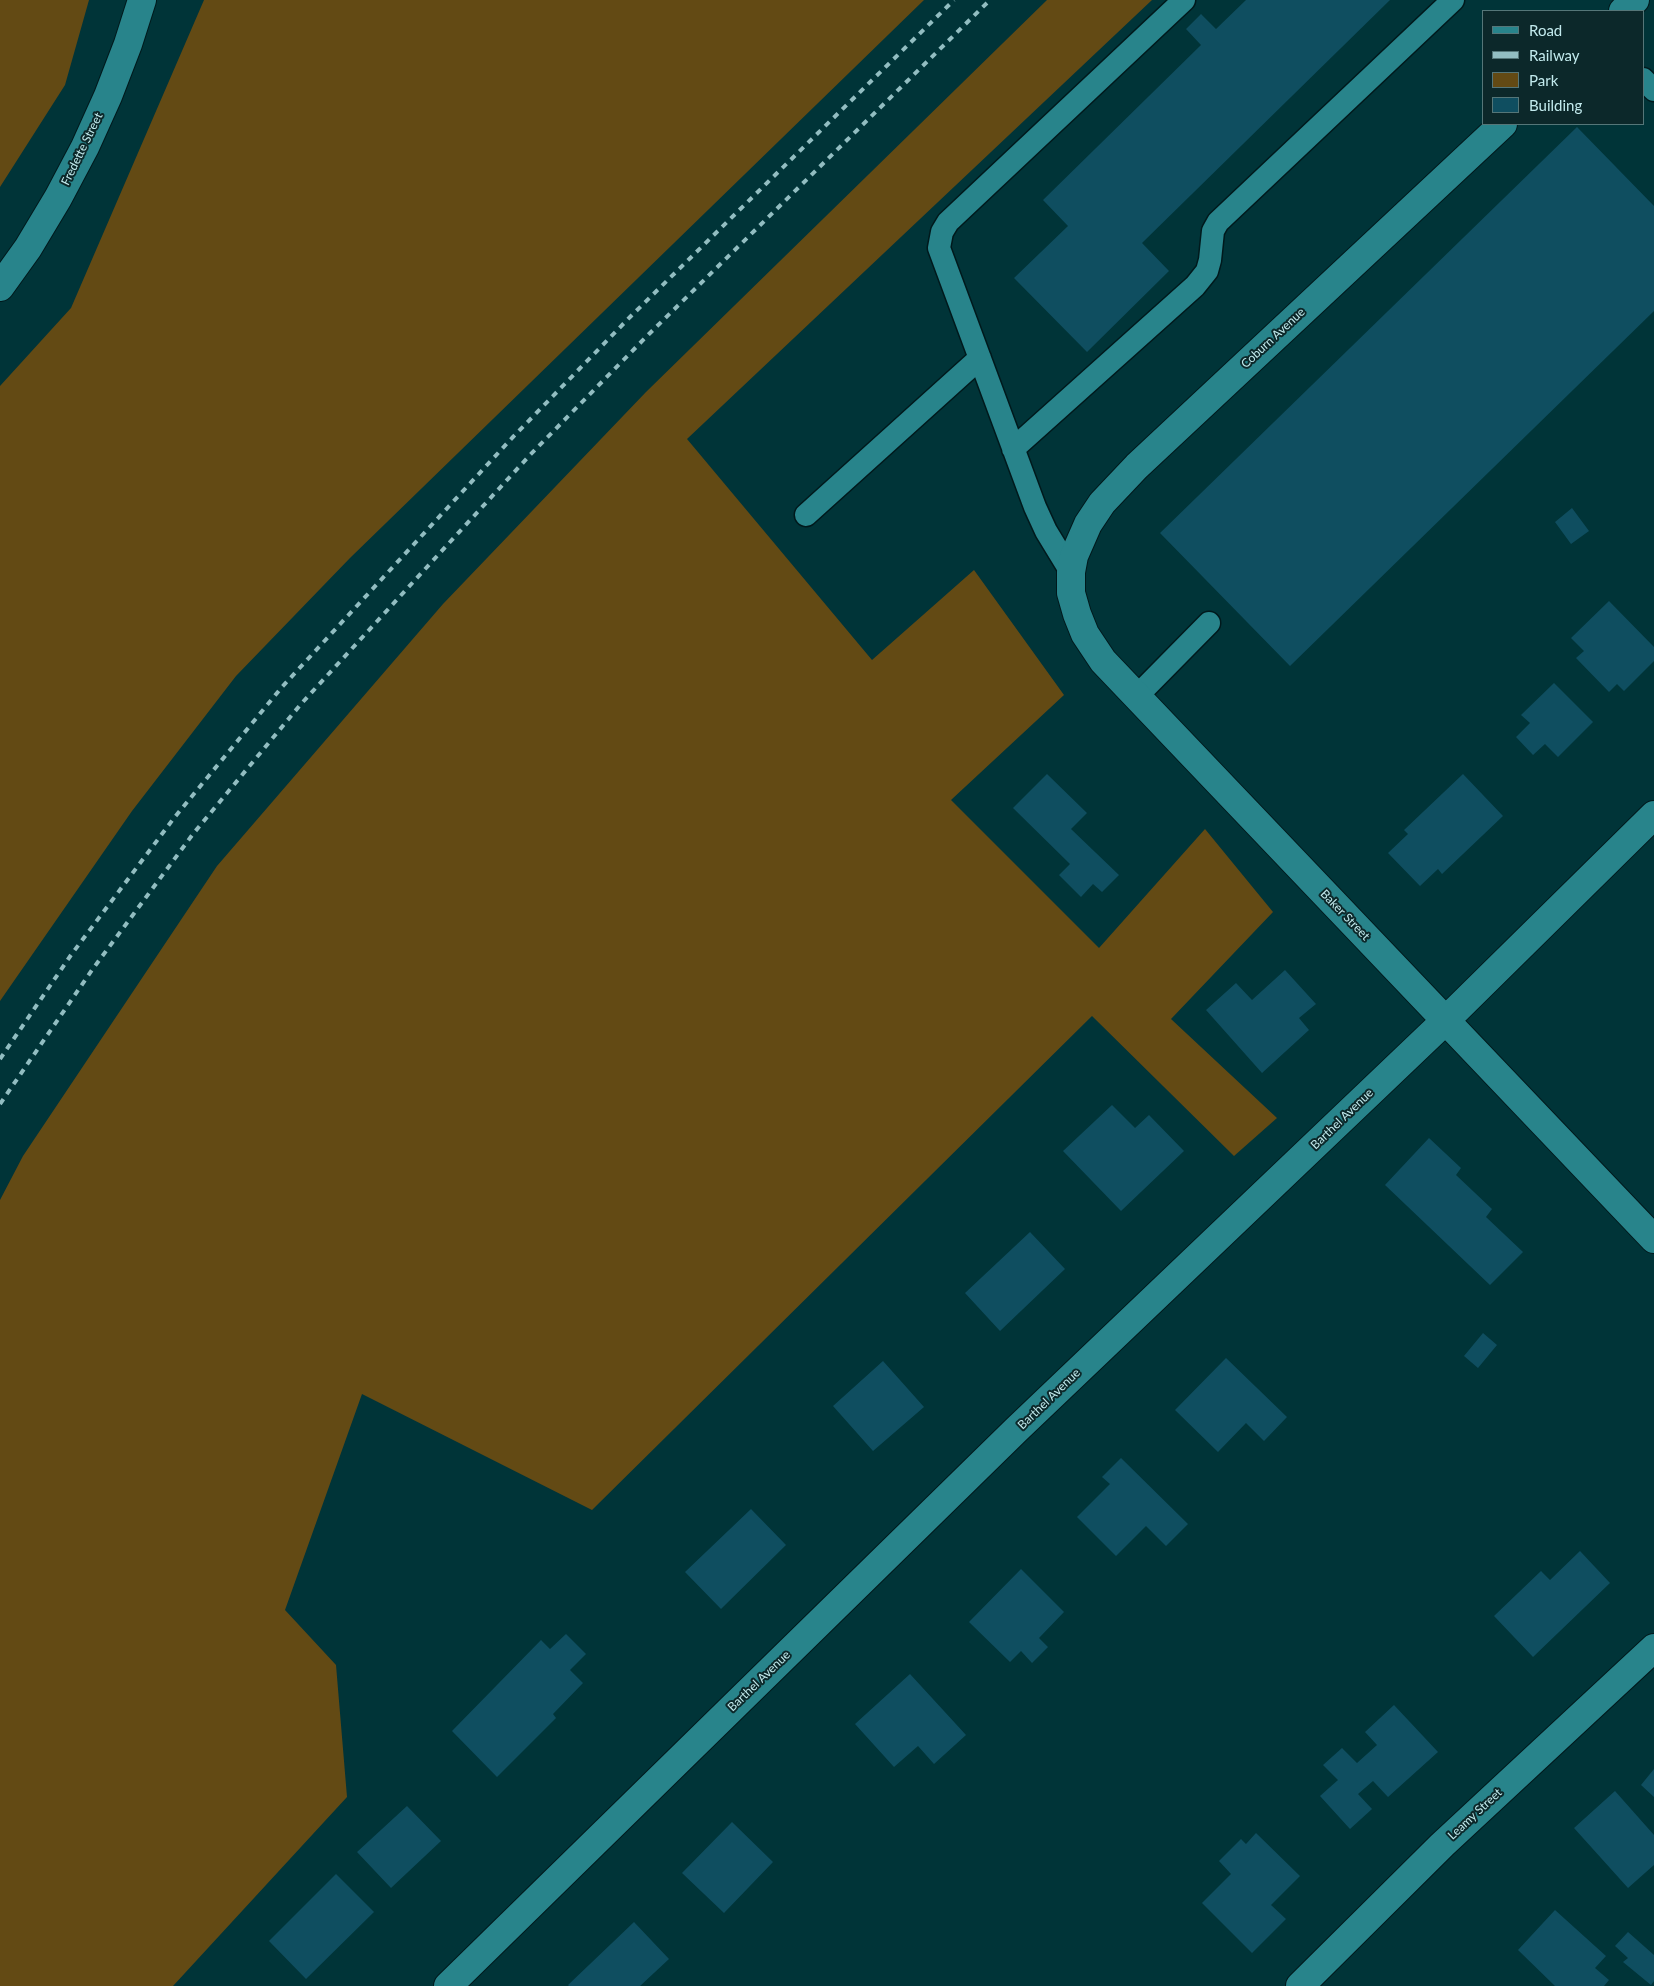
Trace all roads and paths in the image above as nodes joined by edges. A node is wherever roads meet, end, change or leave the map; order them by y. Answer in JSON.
{"nodes":[{"id":1,"x":142,"y":0,"type":"edge"},
{"id":2,"x":1184,"y":0,"type":"edge"},
{"id":3,"x":1453,"y":0,"type":"edge"},
{"id":4,"x":1635,"y":0,"type":"edge"},
{"id":5,"x":1624,"y":10,"type":"edge"},
{"id":6,"x":1644,"y":79,"type":"edge"},
{"id":7,"x":1654,"y":90,"type":"edge"},
{"id":8,"x":1501,"y":125,"type":"edge"},
{"id":9,"x":0,"y":287,"type":"edge"},
{"id":10,"x":980,"y":358,"type":"junction"},
{"id":11,"x":1013,"y":449,"type":"junction"},
{"id":12,"x":806,"y":515,"type":"dead end"},
{"id":13,"x":1071,"y":572,"type":"junction"},
{"id":14,"x":1209,"y":623,"type":"dead end"},
{"id":15,"x":1137,"y":696,"type":"junction"},
{"id":16,"x":1654,"y":815,"type":"edge"},
{"id":17,"x":1446,"y":1020,"type":"junction"},
{"id":18,"x":1654,"y":1239,"type":"edge"},
{"id":19,"x":1654,"y":1648,"type":"edge"},
{"id":20,"x":448,"y":1986,"type":"edge"},
{"id":21,"x":1300,"y":1986,"type":"edge"}],
"edges":[{"from":1,"to":9,"type":"street","name":"Fredette Street"},
{"from":2,"to":10,"type":"lane"},
{"from":3,"to":11,"type":"lane"},
{"from":4,"to":5,"type":"street"},
{"from":6,"to":7,"type":"lane"},
{"from":8,"to":13,"type":"street","name":"Coburn Avenue"},
{"from":10,"to":11,"type":"lane"},
{"from":10,"to":12,"type":"lane"},
{"from":11,"to":13,"type":"lane"},
{"from":13,"to":15,"type":"street","name":"Baker Street"},
{"from":14,"to":15,"type":"lane"},
{"from":15,"to":17,"type":"street","name":"Baker Street"},
{"from":16,"to":17,"type":"street","name":"Barthel Avenue"},
{"from":17,"to":18,"type":"street","name":"Baker Street"},
{"from":17,"to":20,"type":"street","name":"Barthel Avenue"},
{"from":19,"to":21,"type":"street","name":"Leamy Street"}]}
